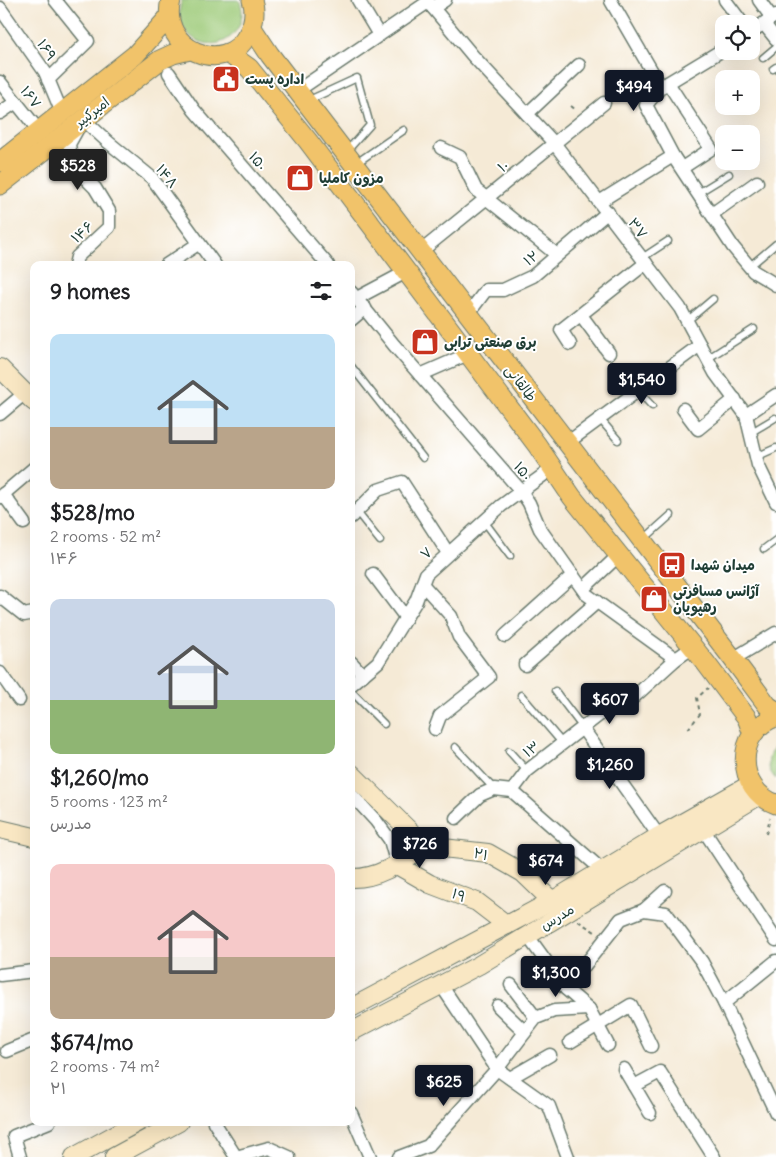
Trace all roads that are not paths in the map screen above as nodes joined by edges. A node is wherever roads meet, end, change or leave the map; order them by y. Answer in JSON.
{"nodes":[{"id":1,"x":56,"y":0,"type":"edge"},
{"id":2,"x":252,"y":0,"type":"edge"},
{"id":3,"x":358,"y":0,"type":"edge"},
{"id":4,"x":445,"y":0,"type":"edge"},
{"id":5,"x":725,"y":0,"type":"edge"},
{"id":6,"x":759,"y":0,"type":"edge"},
{"id":7,"x":611,"y":1,"type":"edge"},
{"id":8,"x":430,"y":3,"type":"edge"},
{"id":9,"x":0,"y":8,"type":"edge"},
{"id":10,"x":170,"y":8,"type":"edge"},
{"id":11,"x":736,"y":15,"type":"edge"},
{"id":12,"x":771,"y":19,"type":"edge"},
{"id":13,"x":760,"y":26,"type":"edge"},
{"id":14,"x":252,"y":28,"type":"junction"},
{"id":15,"x":379,"y":35,"type":"junction"},
{"id":16,"x":776,"y":39,"type":"edge"},
{"id":17,"x":146,"y":44,"type":"junction"},
{"id":18,"x":776,"y":47,"type":"edge"},
{"id":19,"x":190,"y":50,"type":"junction"},
{"id":20,"x":228,"y":52,"type":"junction"},
{"id":21,"x":715,"y":54,"type":"edge"},
{"id":22,"x":270,"y":55,"type":"junction"},
{"id":23,"x":763,"y":58,"type":"dead end"},
{"id":24,"x":579,"y":65,"type":"dead end"},
{"id":25,"x":165,"y":67,"type":"junction"},
{"id":26,"x":249,"y":68,"type":"junction"},
{"id":27,"x":48,"y":80,"type":"junction"},
{"id":28,"x":0,"y":82,"type":"edge"},
{"id":29,"x":664,"y":85,"type":"junction"},
{"id":30,"x":302,"y":96,"type":"junction"},
{"id":31,"x":16,"y":102,"type":"junction"},
{"id":32,"x":604,"y":103,"type":"dead end"},
{"id":33,"x":0,"y":113,"type":"edge"},
{"id":34,"x":62,"y":113,"type":"junction"},
{"id":35,"x":527,"y":114,"type":"junction"},
{"id":36,"x":83,"y":120,"type":"junction"},
{"id":37,"x":404,"y":130,"type":"dead end"},
{"id":38,"x":39,"y":131,"type":"junction"},
{"id":39,"x":554,"y":143,"type":"junction"},
{"id":40,"x":441,"y":148,"type":"dead end"},
{"id":41,"x":673,"y":156,"type":"junction"},
{"id":42,"x":350,"y":159,"type":"junction"},
{"id":43,"x":0,"y":162,"type":"edge"},
{"id":44,"x":682,"y":168,"type":"junction"},
{"id":45,"x":728,"y":174,"type":"dead end"},
{"id":46,"x":757,"y":182,"type":"dead end"},
{"id":47,"x":0,"y":185,"type":"edge"},
{"id":48,"x":698,"y":193,"type":"junction"},
{"id":49,"x":487,"y":198,"type":"junction"},
{"id":50,"x":599,"y":202,"type":"junction"},
{"id":51,"x":608,"y":212,"type":"junction"},
{"id":52,"x":712,"y":214,"type":"junction"},
{"id":53,"x":668,"y":241,"type":"dead end"},
{"id":54,"x":198,"y":244,"type":"junction"},
{"id":55,"x":776,"y":244,"type":"edge"},
{"id":56,"x":420,"y":252,"type":"junction"},
{"id":57,"x":557,"y":256,"type":"junction"},
{"id":58,"x":76,"y":261,"type":"edge"},
{"id":59,"x":172,"y":261,"type":"edge"},
{"id":60,"x":211,"y":261,"type":"edge"},
{"id":61,"x":325,"y":261,"type":"edge"},
{"id":62,"x":644,"y":261,"type":"junction"},
{"id":63,"x":750,"y":267,"type":"junction"},
{"id":64,"x":406,"y":272,"type":"junction"},
{"id":65,"x":776,"y":285,"type":"edge"},
{"id":66,"x":355,"y":295,"type":"edge"},
{"id":67,"x":355,"y":296,"type":"edge"},
{"id":68,"x":713,"y":299,"type":"dead end"},
{"id":69,"x":365,"y":308,"type":"junction"},
{"id":70,"x":468,"y":314,"type":"junction"},
{"id":71,"x":581,"y":315,"type":"junction"},
{"id":72,"x":355,"y":317,"type":"edge"},
{"id":73,"x":687,"y":321,"type":"junction"},
{"id":74,"x":754,"y":330,"type":"dead end"},
{"id":75,"x":570,"y":344,"type":"dead end"},
{"id":76,"x":700,"y":345,"type":"junction"},
{"id":77,"x":609,"y":353,"type":"dead end"},
{"id":78,"x":468,"y":354,"type":"junction"},
{"id":79,"x":708,"y":359,"type":"junction"},
{"id":80,"x":0,"y":368,"type":"edge"},
{"id":81,"x":355,"y":371,"type":"edge"},
{"id":82,"x":420,"y":375,"type":"junction"},
{"id":83,"x":638,"y":391,"type":"junction"},
{"id":84,"x":776,"y":395,"type":"edge"},
{"id":85,"x":29,"y":398,"type":"edge"},
{"id":86,"x":734,"y":400,"type":"junction"},
{"id":87,"x":652,"y":406,"type":"dead end"},
{"id":88,"x":683,"y":409,"type":"dead end"},
{"id":89,"x":0,"y":414,"type":"edge"},
{"id":90,"x":746,"y":415,"type":"junction"},
{"id":91,"x":775,"y":418,"type":"edge"},
{"id":92,"x":600,"y":419,"type":"junction"},
{"id":93,"x":750,"y":433,"type":"junction"},
{"id":94,"x":618,"y":440,"type":"dead end"},
{"id":95,"x":567,"y":443,"type":"junction"},
{"id":96,"x":776,"y":448,"type":"edge"},
{"id":97,"x":756,"y":457,"type":"junction"},
{"id":98,"x":423,"y":458,"type":"dead end"},
{"id":99,"x":553,"y":468,"type":"junction"},
{"id":100,"x":30,"y":472,"type":"edge"},
{"id":101,"x":521,"y":491,"type":"junction"},
{"id":102,"x":2,"y":496,"type":"edge"},
{"id":103,"x":776,"y":502,"type":"edge"},
{"id":104,"x":355,"y":513,"type":"edge"},
{"id":105,"x":355,"y":515,"type":"edge"},
{"id":106,"x":671,"y":515,"type":"dead end"},
{"id":107,"x":484,"y":521,"type":"junction"},
{"id":108,"x":24,"y":523,"type":"dead end"},
{"id":109,"x":776,"y":540,"type":"edge"},
{"id":110,"x":380,"y":541,"type":"dead end"},
{"id":111,"x":642,"y":541,"type":"junction"},
{"id":112,"x":764,"y":548,"type":"dead end"},
{"id":113,"x":448,"y":554,"type":"junction"},
{"id":114,"x":619,"y":555,"type":"junction"},
{"id":115,"x":510,"y":556,"type":"dead end"},
{"id":116,"x":373,"y":574,"type":"dead end"},
{"id":117,"x":573,"y":575,"type":"junction"},
{"id":118,"x":422,"y":584,"type":"junction"},
{"id":119,"x":583,"y":588,"type":"junction"},
{"id":120,"x":0,"y":596,"type":"edge"},
{"id":121,"x":597,"y":602,"type":"junction"},
{"id":122,"x":30,"y":614,"type":"edge"},
{"id":123,"x":406,"y":618,"type":"junction"},
{"id":124,"x":776,"y":633,"type":"edge"},
{"id":125,"x":505,"y":636,"type":"dead end"},
{"id":126,"x":693,"y":647,"type":"junction"},
{"id":127,"x":676,"y":659,"type":"junction"},
{"id":128,"x":733,"y":659,"type":"junction"},
{"id":129,"x":526,"y":665,"type":"dead end"},
{"id":130,"x":355,"y":666,"type":"edge"},
{"id":131,"x":0,"y":673,"type":"edge"},
{"id":132,"x":363,"y":675,"type":"junction"},
{"id":133,"x":355,"y":682,"type":"edge"},
{"id":134,"x":556,"y":691,"type":"dead end"},
{"id":135,"x":521,"y":695,"type":"dead end"},
{"id":136,"x":355,"y":696,"type":"edge"},
{"id":137,"x":19,"y":700,"type":"dead end"},
{"id":138,"x":776,"y":712,"type":"edge"},
{"id":139,"x":776,"y":717,"type":"edge"},
{"id":140,"x":384,"y":724,"type":"dead end"},
{"id":141,"x":435,"y":729,"type":"dead end"},
{"id":142,"x":583,"y":729,"type":"junction"},
{"id":143,"x":753,"y":734,"type":"junction"},
{"id":144,"x":563,"y":744,"type":"junction"},
{"id":145,"x":455,"y":747,"type":"dead end"},
{"id":146,"x":510,"y":751,"type":"dead end"},
{"id":147,"x":527,"y":771,"type":"junction"},
{"id":148,"x":355,"y":777,"type":"edge"},
{"id":149,"x":494,"y":789,"type":"junction"},
{"id":150,"x":512,"y":791,"type":"junction"},
{"id":151,"x":765,"y":797,"type":"edge"},
{"id":152,"x":355,"y":798,"type":"edge"},
{"id":153,"x":456,"y":818,"type":"dead end"},
{"id":154,"x":0,"y":829,"type":"edge"},
{"id":155,"x":703,"y":829,"type":"junction"},
{"id":156,"x":30,"y":836,"type":"edge"},
{"id":157,"x":659,"y":836,"type":"junction"},
{"id":158,"x":425,"y":846,"type":"junction"},
{"id":159,"x":397,"y":865,"type":"junction"},
{"id":160,"x":602,"y":870,"type":"junction"},
{"id":161,"x":355,"y":878,"type":"edge"},
{"id":162,"x":665,"y":891,"type":"dead end"},
{"id":163,"x":552,"y":901,"type":"junction"},
{"id":164,"x":644,"y":910,"type":"junction"},
{"id":165,"x":507,"y":925,"type":"junction"},
{"id":166,"x":527,"y":935,"type":"junction"},
{"id":167,"x":776,"y":940,"type":"edge"},
{"id":168,"x":775,"y":965,"type":"edge"},
{"id":169,"x":30,"y":971,"type":"edge"},
{"id":170,"x":0,"y":975,"type":"edge"},
{"id":171,"x":441,"y":985,"type":"junction"},
{"id":172,"x":512,"y":985,"type":"dead end"},
{"id":173,"x":566,"y":989,"type":"junction"},
{"id":174,"x":724,"y":1003,"type":"junction"},
{"id":175,"x":355,"y":1006,"type":"edge"},
{"id":176,"x":498,"y":1006,"type":"dead end"},
{"id":177,"x":589,"y":1009,"type":"junction"},
{"id":178,"x":536,"y":1018,"type":"junction"},
{"id":179,"x":598,"y":1026,"type":"junction"},
{"id":180,"x":355,"y":1030,"type":"edge"},
{"id":181,"x":525,"y":1032,"type":"junction"},
{"id":182,"x":30,"y":1042,"type":"edge"},
{"id":183,"x":570,"y":1042,"type":"dead end"},
{"id":184,"x":608,"y":1045,"type":"dead end"},
{"id":185,"x":651,"y":1046,"type":"dead end"},
{"id":186,"x":7,"y":1051,"type":"dead end"},
{"id":187,"x":550,"y":1055,"type":"dead end"},
{"id":188,"x":497,"y":1069,"type":"junction"},
{"id":189,"x":624,"y":1069,"type":"dead end"},
{"id":190,"x":510,"y":1078,"type":"junction"},
{"id":191,"x":634,"y":1086,"type":"junction"},
{"id":192,"x":650,"y":1113,"type":"dead end"},
{"id":193,"x":776,"y":1113,"type":"edge"},
{"id":194,"x":355,"y":1122,"type":"edge"},
{"id":195,"x":39,"y":1126,"type":"edge"},
{"id":196,"x":131,"y":1126,"type":"edge"},
{"id":197,"x":172,"y":1126,"type":"edge"},
{"id":198,"x":217,"y":1126,"type":"edge"},
{"id":199,"x":123,"y":1155,"type":"edge"},
{"id":200,"x":20,"y":1157,"type":"edge"},
{"id":201,"x":74,"y":1157,"type":"edge"},
{"id":202,"x":236,"y":1157,"type":"edge"},
{"id":203,"x":289,"y":1157,"type":"edge"},
{"id":204,"x":370,"y":1157,"type":"edge"},
{"id":205,"x":400,"y":1157,"type":"edge"},
{"id":206,"x":568,"y":1157,"type":"edge"},
{"id":207,"x":714,"y":1157,"type":"edge"}],
"edges":[{"from":1,"to":27,"type":"street"},
{"from":2,"to":14,"type":"main road"},
{"from":3,"to":15,"type":"street"},
{"from":4,"to":8,"type":"street"},
{"from":5,"to":11,"type":"street"},
{"from":6,"to":12,"type":"street"},
{"from":7,"to":29,"type":"street"},
{"from":8,"to":15,"type":"street"},
{"from":8,"to":35,"type":"street","name":"۳۷"},
{"from":9,"to":27,"type":"street","name":"۱۶۹"},
{"from":10,"to":17,"type":"main road","name":"امیرکبیر"},
{"from":10,"to":19,"type":"main road"},
{"from":12,"to":13,"type":"street"},
{"from":12,"to":16,"type":"street"},
{"from":14,"to":20,"type":"main road"},
{"from":14,"to":22,"type":"main road","name":"طالقانی"},
{"from":15,"to":30,"type":"street"},
{"from":17,"to":25,"type":"main road"},
{"from":17,"to":34,"type":"main road","name":"امیرکبیر"},
{"from":18,"to":23,"type":"lane"},
{"from":19,"to":20,"type":"main road"},
{"from":19,"to":25,"type":"main road","name":"امیرکبیر"},
{"from":20,"to":26,"type":"main road","name":"طالقانی"},
{"from":21,"to":29,"type":"street"},
{"from":22,"to":26,"type":"main road"},
{"from":22,"to":30,"type":"main road","name":"طالقانی"},
{"from":24,"to":35,"type":"street"},
{"from":25,"to":36,"type":"main road","name":"امیرکبیر"},
{"from":25,"to":61,"type":"street","name":"۱۵۰"},
{"from":26,"to":64,"type":"main road","name":"طالقانی"},
{"from":27,"to":34,"type":"street","name":"۱۶۹"},
{"from":28,"to":31,"type":"street","name":"۱۶۷"},
{"from":29,"to":41,"type":"street"},
{"from":29,"to":44,"type":"street"},
{"from":30,"to":42,"type":"main road","name":"طالقانی"},
{"from":30,"to":42,"type":"lane"},
{"from":31,"to":33,"type":"street"},
{"from":31,"to":38,"type":"street","name":"۱۶۷"},
{"from":32,"to":39,"type":"street","name":"۱۰"},
{"from":34,"to":38,"type":"main road","name":"امیرکبیر"},
{"from":35,"to":39,"type":"street","name":"۳۷"},
{"from":36,"to":47,"type":"main road","name":"امیرکبیر"},
{"from":36,"to":54,"type":"street","name":"۱۴۸"},
{"from":36,"to":58,"type":"street","name":"۱۴۶"},
{"from":37,"to":42,"type":"lane"},
{"from":38,"to":43,"type":"main road","name":"امیرکبیر"},
{"from":39,"to":49,"type":"street","name":"۱۰"},
{"from":39,"to":50,"type":"street","name":"۳۷"},
{"from":40,"to":49,"type":"street"},
{"from":41,"to":44,"type":"street"},
{"from":41,"to":50,"type":"street"},
{"from":42,"to":56,"type":"main road","name":"طالقانی"},
{"from":44,"to":48,"type":"street"},
{"from":45,"to":48,"type":"lane"},
{"from":46,"to":52,"type":"street"},
{"from":48,"to":52,"type":"street"},
{"from":49,"to":56,"type":"street","name":"۱۰"},
{"from":49,"to":57,"type":"street"},
{"from":50,"to":51,"type":"street","name":"۳۷"},
{"from":51,"to":57,"type":"street","name":"۱۲"},
{"from":51,"to":62,"type":"street","name":"۳۷"},
{"from":52,"to":63,"type":"street"},
{"from":53,"to":62,"type":"lane"},
{"from":54,"to":59,"type":"street"},
{"from":54,"to":60,"type":"street","name":"۱۴۸"},
{"from":55,"to":63,"type":"lane"},
{"from":56,"to":70,"type":"main road","name":"طالقانی"},
{"from":57,"to":70,"type":"street","name":"۱۲"},
{"from":62,"to":71,"type":"street"},
{"from":62,"to":73,"type":"street","name":"۳۷"},
{"from":63,"to":65,"type":"street"},
{"from":64,"to":66,"type":"street"},
{"from":64,"to":78,"type":"main road","name":"طالقانی"},
{"from":67,"to":69,"type":"street","name":"۱۵۰"},
{"from":68,"to":73,"type":"lane"},
{"from":69,"to":72,"type":"street"},
{"from":69,"to":82,"type":"street","name":"۱۵۰"},
{"from":70,"to":95,"type":"main road","name":"طالقانی"},
{"from":71,"to":75,"type":"street"},
{"from":71,"to":77,"type":"street"},
{"from":73,"to":76,"type":"street","name":"۳۷"},
{"from":74,"to":79,"type":"lane"},
{"from":76,"to":79,"type":"street","name":"۳۷"},
{"from":76,"to":83,"type":"street"},
{"from":78,"to":82,"type":"street"},
{"from":78,"to":99,"type":"main road","name":"طالقانی"},
{"from":79,"to":86,"type":"street","name":"۳۷"},
{"from":80,"to":85,"type":"main road"},
{"from":81,"to":98,"type":"lane"},
{"from":82,"to":101,"type":"street","name":"۱۵۰"},
{"from":83,"to":87,"type":"lane"},
{"from":83,"to":92,"type":"street"},
{"from":84,"to":90,"type":"street"},
{"from":85,"to":89,"type":"street"},
{"from":86,"to":88,"type":"street"},
{"from":86,"to":90,"type":"street","name":"۳۷"},
{"from":90,"to":93,"type":"street","name":"۳۷"},
{"from":91,"to":93,"type":"lane"},
{"from":92,"to":94,"type":"lane"},
{"from":92,"to":95,"type":"street"},
{"from":93,"to":97,"type":"street","name":"۳۷"},
{"from":95,"to":111,"type":"main road","name":"طالقانی"},
{"from":96,"to":97,"type":"lane"},
{"from":97,"to":103,"type":"street","name":"۳۷"},
{"from":99,"to":101,"type":"street","name":"۷"},
{"from":99,"to":114,"type":"main road","name":"طالقانی"},
{"from":100,"to":102,"type":"street"},
{"from":101,"to":107,"type":"street","name":"۷"},
{"from":101,"to":117,"type":"street","name":"۱۵۰"},
{"from":102,"to":108,"type":"street"},
{"from":104,"to":113,"type":"street"},
{"from":105,"to":110,"type":"lane"},
{"from":106,"to":111,"type":"lane"},
{"from":107,"to":113,"type":"street","name":"۷"},
{"from":107,"to":115,"type":"lane"},
{"from":109,"to":112,"type":"lane"},
{"from":111,"to":128,"type":"main road","name":"طالقانی"},
{"from":113,"to":118,"type":"street","name":"۷"},
{"from":114,"to":119,"type":"street"},
{"from":114,"to":126,"type":"main road","name":"طالقانی"},
{"from":116,"to":123,"type":"street"},
{"from":117,"to":119,"type":"street","name":"۱۵۰"},
{"from":117,"to":125,"type":"street"},
{"from":118,"to":123,"type":"street","name":"۷"},
{"from":118,"to":141,"type":"street"},
{"from":119,"to":121,"type":"street","name":"۱۵۰"},
{"from":120,"to":122,"type":"street"},
{"from":121,"to":127,"type":"street","name":"۱۵۰"},
{"from":121,"to":129,"type":"street"},
{"from":123,"to":132,"type":"street","name":"۷"},
{"from":124,"to":128,"type":"street"},
{"from":126,"to":127,"type":"street","name":"۱۳"},
{"from":126,"to":143,"type":"main road","name":"طالقانی"},
{"from":127,"to":142,"type":"street","name":"۱۳"},
{"from":128,"to":138,"type":"main road","name":"طالقانی"},
{"from":130,"to":132,"type":"street"},
{"from":131,"to":137,"type":"street"},
{"from":132,"to":133,"type":"street","name":"۷"},
{"from":134,"to":142,"type":"lane"},
{"from":135,"to":144,"type":"lane"},
{"from":136,"to":140,"type":"lane"},
{"from":139,"to":143,"type":"main road"},
{"from":142,"to":144,"type":"street","name":"۱۳"},
{"from":142,"to":157,"type":"street"},
{"from":143,"to":151,"type":"main road"},
{"from":144,"to":147,"type":"street","name":"۱۳"},
{"from":145,"to":149,"type":"lane"},
{"from":146,"to":147,"type":"lane"},
{"from":147,"to":150,"type":"street","name":"۱۳"},
{"from":148,"to":158,"type":"main road"},
{"from":149,"to":150,"type":"street"},
{"from":149,"to":153,"type":"street"},
{"from":150,"to":160,"type":"street"},
{"from":151,"to":155,"type":"main road","name":"مدرس"},
{"from":151,"to":157,"type":"main road","name":"مدرس"},
{"from":152,"to":159,"type":"street"},
{"from":154,"to":156,"type":"main road"},
{"from":155,"to":166,"type":"main road","name":"مدرس"},
{"from":155,"to":167,"type":"street"},
{"from":157,"to":160,"type":"main road","name":"مدرس"},
{"from":158,"to":159,"type":"main road"},
{"from":158,"to":163,"type":"main road","name":"۲۱"},
{"from":159,"to":161,"type":"main road"},
{"from":159,"to":165,"type":"main road","name":"۱۹"},
{"from":160,"to":163,"type":"main road","name":"مدرس"},
{"from":162,"to":164,"type":"street"},
{"from":163,"to":165,"type":"main road","name":"مدرس"},
{"from":164,"to":173,"type":"street"},
{"from":164,"to":174,"type":"street"},
{"from":165,"to":175,"type":"main road","name":"مدرس"},
{"from":166,"to":171,"type":"main road","name":"مدرس"},
{"from":166,"to":173,"type":"street"},
{"from":168,"to":174,"type":"street"},
{"from":169,"to":170,"type":"street"},
{"from":171,"to":180,"type":"main road","name":"مدرس"},
{"from":171,"to":188,"type":"street"},
{"from":172,"to":178,"type":"street"},
{"from":173,"to":177,"type":"street"},
{"from":174,"to":193,"type":"street"},
{"from":176,"to":181,"type":"street"},
{"from":177,"to":178,"type":"street"},
{"from":177,"to":179,"type":"street"},
{"from":178,"to":181,"type":"street"},
{"from":179,"to":183,"type":"street"},
{"from":179,"to":184,"type":"street"},
{"from":179,"to":185,"type":"street"},
{"from":181,"to":188,"type":"street"},
{"from":182,"to":186,"type":"street"},
{"from":187,"to":190,"type":"street"},
{"from":188,"to":190,"type":"street"},
{"from":188,"to":205,"type":"street"},
{"from":189,"to":191,"type":"street"},
{"from":190,"to":206,"type":"street"},
{"from":191,"to":192,"type":"street"},
{"from":191,"to":207,"type":"street"},
{"from":194,"to":204,"type":"street"},
{"from":195,"to":200,"type":"street"},
{"from":196,"to":201,"type":"main road"},
{"from":197,"to":199,"type":"main road"},
{"from":198,"to":202,"type":"street"},
{"from":202,"to":203,"type":"street"}]}
